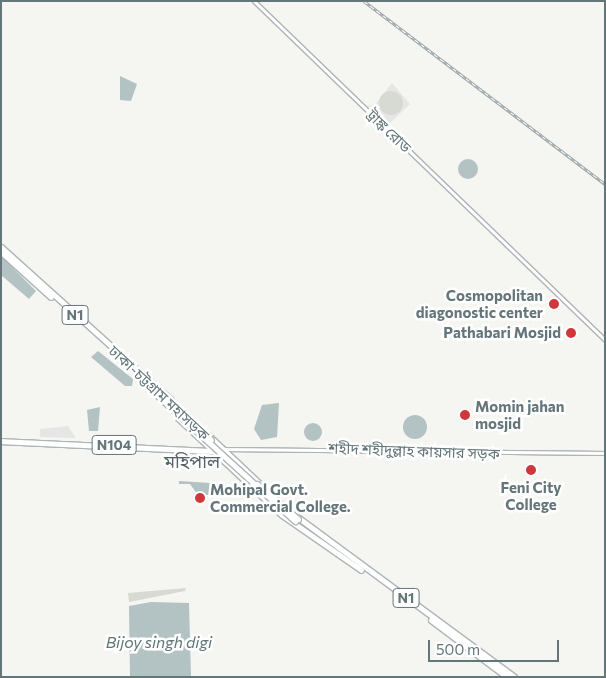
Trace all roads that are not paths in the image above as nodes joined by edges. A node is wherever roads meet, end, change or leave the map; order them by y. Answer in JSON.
{"nodes":[{"id":1,"x":254,"y":1,"type":"edge"},
{"id":2,"x":1,"y":247,"type":"edge"},
{"id":3,"x":1,"y":252,"type":"edge"},
{"id":4,"x":605,"y":339,"type":"edge"},
{"id":5,"x":148,"y":384,"type":"junction"},
{"id":6,"x":1,"y":440,"type":"edge"},
{"id":7,"x":213,"y":450,"type":"junction"},
{"id":8,"x":226,"y":450,"type":"junction"},
{"id":9,"x":605,"y":454,"type":"edge"},
{"id":10,"x":296,"y":520,"type":"junction"},
{"id":11,"x":507,"y":677,"type":"edge"},
{"id":12,"x":514,"y":677,"type":"edge"}],
"edges":[{"from":1,"to":4,"type":"main road","name":"ট্রাঙ্ক রোড"},
{"from":2,"to":5,"type":"highway","name":"ঢাকা-চট্টগ্রাম মহাসড়ক","number":"N1"},
{"from":3,"to":5,"type":"highway","name":"ঢাকা-চট্টগ্রাম মহাসড়ক","number":"N1"},
{"from":5,"to":7,"type":"highway"},
{"from":5,"to":8,"type":"highway"},
{"from":5,"to":10,"type":"highway","name":"ঢাকা-চট্টগ্রাম মহাসড়ক","number":"N1","bridge":true},
{"from":6,"to":7,"type":"highway","number":"N104"},
{"from":7,"to":8,"type":"highway","number":"N104"},
{"from":7,"to":10,"type":"highway"},
{"from":8,"to":9,"type":"main road","name":"শহীদ শহীদুল্লাহ কায়সার সড়ক","number":"N104"},
{"from":8,"to":10,"type":"highway"},
{"from":10,"to":11,"type":"highway","name":"ঢাকা-চট্টগ্রাম মহাসড়ক","number":"N1"},
{"from":10,"to":12,"type":"highway","name":"ঢাকা-চট্টগ্রাম মহাসড়ক","number":"N1"}]}
